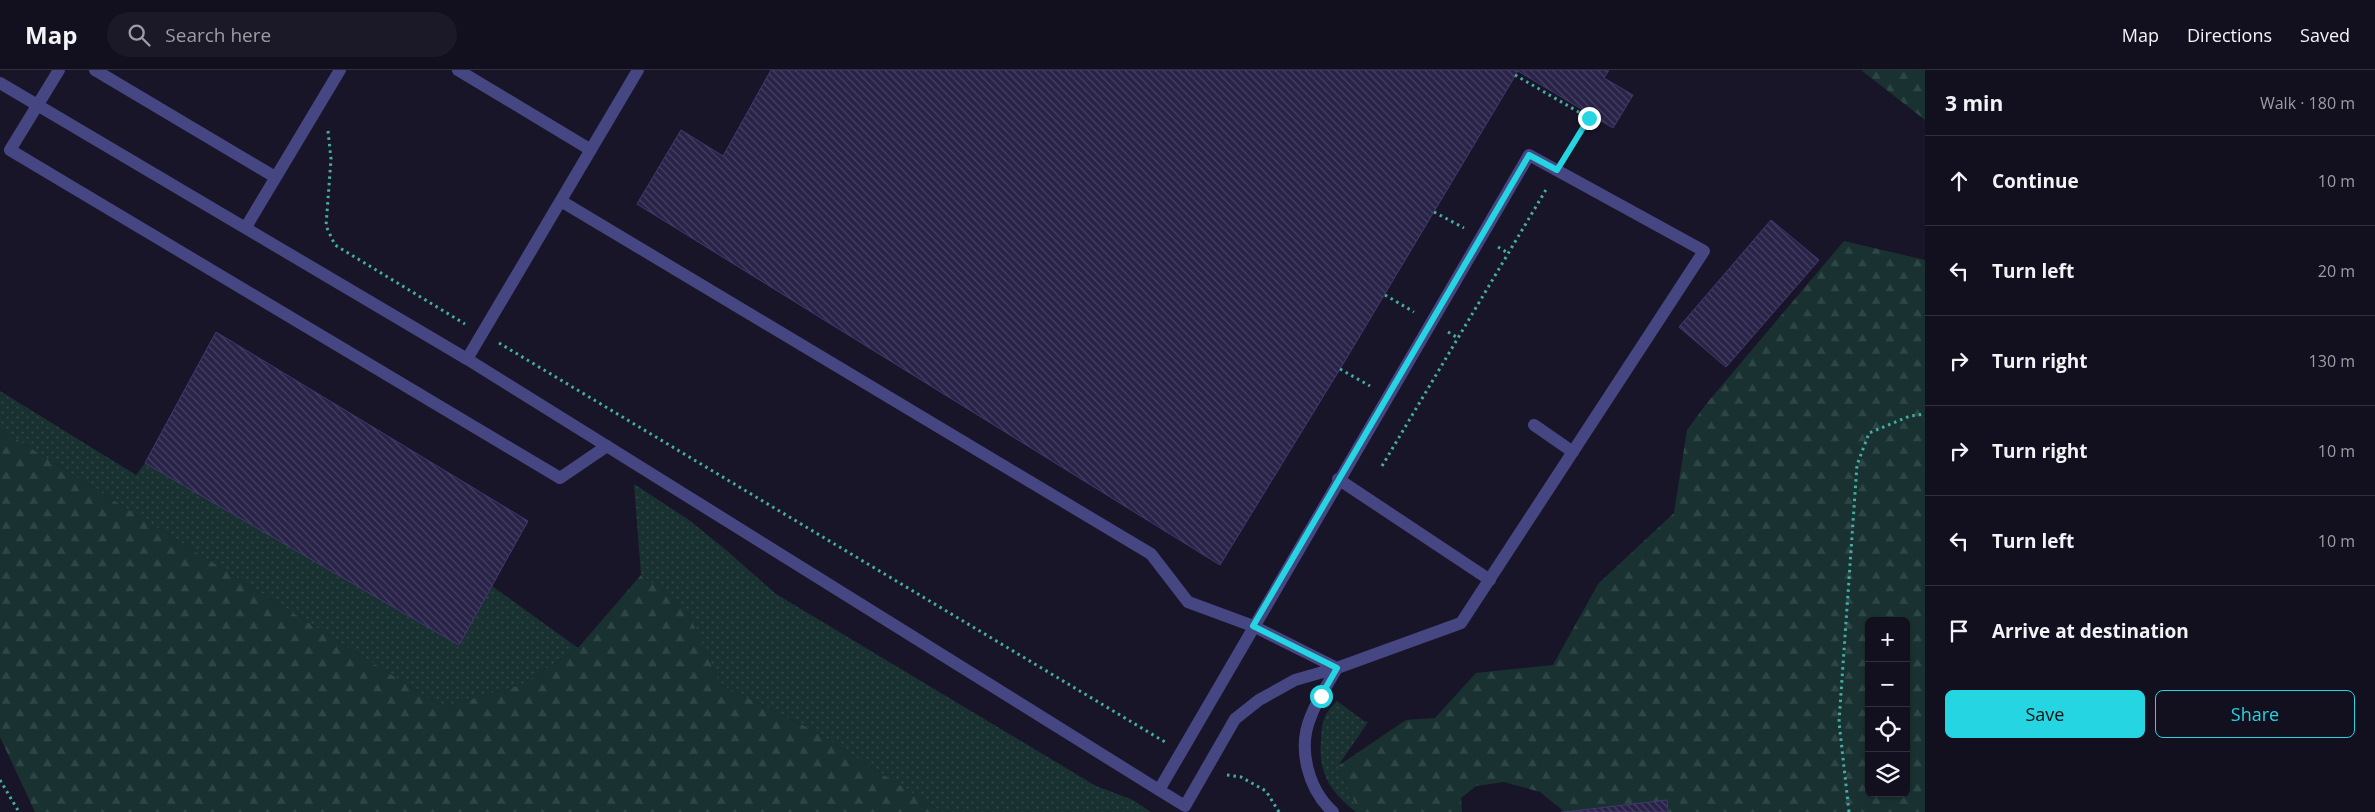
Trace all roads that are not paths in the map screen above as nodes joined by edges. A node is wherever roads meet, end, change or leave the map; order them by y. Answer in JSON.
{"nodes":[{"id":1,"x":59,"y":70,"type":"edge"},
{"id":2,"x":95,"y":70,"type":"edge"},
{"id":3,"x":340,"y":70,"type":"edge"},
{"id":4,"x":458,"y":70,"type":"edge"},
{"id":5,"x":638,"y":70,"type":"edge"},
{"id":6,"x":0,"y":83,"type":"edge"},
{"id":7,"x":38,"y":105,"type":"junction"},
{"id":8,"x":591,"y":150,"type":"junction"},
{"id":9,"x":275,"y":177,"type":"junction"},
{"id":10,"x":561,"y":201,"type":"junction"},
{"id":11,"x":246,"y":227,"type":"junction"},
{"id":12,"x":467,"y":359,"type":"junction"},
{"id":13,"x":1534,"y":425,"type":"dead end"},
{"id":14,"x":607,"y":446,"type":"junction"},
{"id":15,"x":1572,"y":452,"type":"junction"},
{"id":16,"x":1338,"y":480,"type":"junction"},
{"id":17,"x":1490,"y":580,"type":"junction"},
{"id":18,"x":1253,"y":626,"type":"junction"},
{"id":19,"x":1337,"y":668,"type":"junction"},
{"id":20,"x":1159,"y":790,"type":"junction"},
{"id":21,"x":1333,"y":812,"type":"edge"}],
"edges":[{"from":1,"to":7,"type":"lane"},
{"from":2,"to":9,"type":"lane"},
{"from":3,"to":9,"type":"lane"},
{"from":4,"to":8,"type":"lane"},
{"from":5,"to":8,"type":"lane"},
{"from":6,"to":7,"type":"lane"},
{"from":7,"to":11,"type":"lane"},
{"from":7,"to":14,"type":"lane"},
{"from":8,"to":10,"type":"lane"},
{"from":9,"to":11,"type":"lane"},
{"from":10,"to":12,"type":"lane"},
{"from":10,"to":18,"type":"lane"},
{"from":11,"to":12,"type":"lane"},
{"from":12,"to":14,"type":"lane"},
{"from":13,"to":15,"type":"lane"},
{"from":14,"to":20,"type":"lane"},
{"from":15,"to":16,"type":"lane"},
{"from":15,"to":17,"type":"lane"},
{"from":16,"to":17,"type":"lane"},
{"from":16,"to":18,"type":"lane"},
{"from":17,"to":19,"type":"lane"},
{"from":18,"to":19,"type":"lane"},
{"from":18,"to":20,"type":"lane"},
{"from":19,"to":20,"type":"lane"},
{"from":19,"to":21,"type":"lane"}]}
